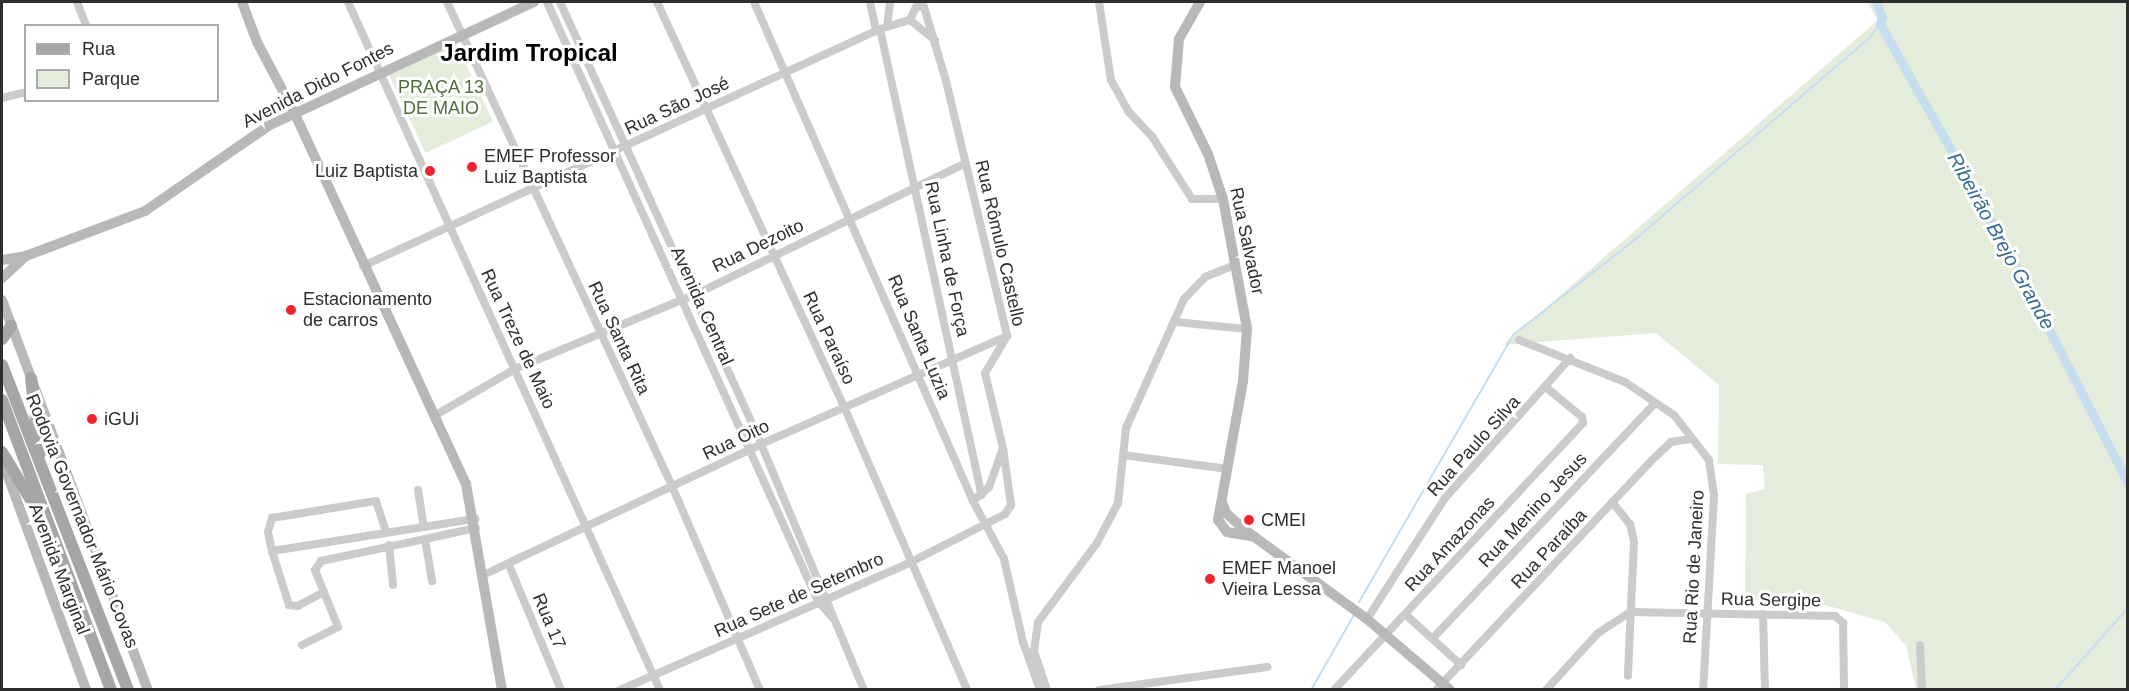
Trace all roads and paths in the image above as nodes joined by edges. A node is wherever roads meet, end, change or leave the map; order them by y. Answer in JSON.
{"nodes":[{"id":1,"x":77,"y":2,"type":"edge"},
{"id":2,"x":242,"y":2,"type":"edge"},
{"id":3,"x":348,"y":2,"type":"edge"},
{"id":4,"x":447,"y":2,"type":"edge"},
{"id":5,"x":534,"y":2,"type":"edge"},
{"id":6,"x":547,"y":2,"type":"edge"},
{"id":7,"x":560,"y":2,"type":"edge"},
{"id":8,"x":657,"y":2,"type":"edge"},
{"id":9,"x":754,"y":2,"type":"edge"},
{"id":10,"x":870,"y":2,"type":"edge"},
{"id":11,"x":890,"y":2,"type":"edge"},
{"id":12,"x":1099,"y":2,"type":"edge"},
{"id":13,"x":1200,"y":2,"type":"edge"},
{"id":14,"x":916,"y":4,"type":"edge"},
{"id":15,"x":910,"y":20,"type":"junction"},
{"id":16,"x":85,"y":24,"type":"edge"},
{"id":17,"x":881,"y":29,"type":"junction"},
{"id":18,"x":461,"y":34,"type":"junction"},
{"id":19,"x":935,"y":40,"type":"junction"},
{"id":20,"x":380,"y":71,"type":"junction"},
{"id":21,"x":785,"y":73,"type":"junction"},
{"id":22,"x":24,"y":92,"type":"edge"},
{"id":23,"x":2,"y":98,"type":"edge"},
{"id":24,"x":704,"y":109,"type":"junction"},
{"id":25,"x":294,"y":112,"type":"junction"},
{"id":26,"x":624,"y":147,"type":"junction"},
{"id":27,"x":615,"y":152,"type":"junction"},
{"id":28,"x":966,"y":163,"type":"junction"},
{"id":29,"x":916,"y":186,"type":"junction"},
{"id":30,"x":531,"y":189,"type":"junction"},
{"id":31,"x":1223,"y":199,"type":"junction"},
{"id":32,"x":852,"y":217,"type":"junction"},
{"id":33,"x":449,"y":226,"type":"junction"},
{"id":34,"x":774,"y":255,"type":"junction"},
{"id":35,"x":26,"y":256,"type":"junction"},
{"id":36,"x":2,"y":260,"type":"edge"},
{"id":37,"x":363,"y":266,"type":"junction"},
{"id":38,"x":1235,"y":266,"type":"junction"},
{"id":39,"x":2,"y":278,"type":"edge"},
{"id":40,"x":694,"y":295,"type":"junction"},
{"id":41,"x":683,"y":299,"type":"junction"},
{"id":42,"x":2,"y":300,"type":"edge"},
{"id":43,"x":1175,"y":322,"type":"junction"},
{"id":44,"x":11,"y":326,"type":"junction"},
{"id":45,"x":1247,"y":329,"type":"junction"},
{"id":46,"x":600,"y":335,"type":"junction"},
{"id":47,"x":1007,"y":336,"type":"junction"},
{"id":48,"x":2,"y":339,"type":"edge"},
{"id":49,"x":1519,"y":340,"type":"dead end"},
{"id":50,"x":1570,"y":358,"type":"junction"},
{"id":51,"x":954,"y":362,"type":"junction"},
{"id":52,"x":2,"y":365,"type":"edge"},
{"id":53,"x":515,"y":369,"type":"junction"},
{"id":54,"x":919,"y":375,"type":"junction"},
{"id":55,"x":31,"y":378,"type":"junction"},
{"id":56,"x":1547,"y":388,"type":"junction"},
{"id":57,"x":2,"y":400,"type":"edge"},
{"id":58,"x":1655,"y":403,"type":"junction"},
{"id":59,"x":845,"y":409,"type":"junction"},
{"id":60,"x":434,"y":416,"type":"junction"},
{"id":61,"x":1689,"y":439,"type":"junction"},
{"id":62,"x":761,"y":444,"type":"junction"},
{"id":63,"x":1003,"y":448,"type":"junction"},
{"id":64,"x":750,"y":449,"type":"junction"},
{"id":65,"x":2,"y":453,"type":"edge"},
{"id":66,"x":1123,"y":455,"type":"junction"},
{"id":67,"x":2,"y":460,"type":"edge"},
{"id":68,"x":1228,"y":468,"type":"junction"},
{"id":69,"x":41,"y":469,"type":"junction"},
{"id":70,"x":672,"y":486,"type":"junction"},
{"id":71,"x":418,"y":490,"type":"dead end"},
{"id":72,"x":982,"y":495,"type":"junction"},
{"id":73,"x":973,"y":501,"type":"junction"},
{"id":74,"x":1612,"y":502,"type":"junction"},
{"id":75,"x":475,"y":524,"type":"junction"},
{"id":76,"x":988,"y":525,"type":"junction"},
{"id":77,"x":424,"y":527,"type":"junction"},
{"id":78,"x":588,"y":529,"type":"junction"},
{"id":79,"x":386,"y":532,"type":"junction"},
{"id":80,"x":55,"y":538,"type":"junction"},
{"id":81,"x":425,"y":539,"type":"junction"},
{"id":82,"x":389,"y":545,"type":"junction"},
{"id":83,"x":272,"y":551,"type":"junction"},
{"id":84,"x":909,"y":563,"type":"junction"},
{"id":85,"x":508,"y":565,"type":"junction"},
{"id":86,"x":481,"y":576,"type":"junction"},
{"id":87,"x":432,"y":581,"type":"dead end"},
{"id":88,"x":393,"y":585,"type":"dead end"},
{"id":89,"x":324,"y":592,"type":"junction"},
{"id":90,"x":827,"y":597,"type":"junction"},
{"id":91,"x":818,"y":601,"type":"junction"},
{"id":92,"x":1630,"y":612,"type":"junction"},
{"id":93,"x":1405,"y":614,"type":"junction"},
{"id":94,"x":1707,"y":615,"type":"junction"},
{"id":95,"x":1763,"y":615,"type":"junction"},
{"id":96,"x":1367,"y":619,"type":"junction"},
{"id":97,"x":836,"y":620,"type":"junction"},
{"id":98,"x":1385,"y":636,"type":"junction"},
{"id":99,"x":1433,"y":638,"type":"junction"},
{"id":100,"x":738,"y":639,"type":"junction"},
{"id":101,"x":302,"y":645,"type":"dead end"},
{"id":102,"x":1920,"y":645,"type":"dead end"},
{"id":103,"x":1461,"y":664,"type":"junction"},
{"id":104,"x":1268,"y":667,"type":"dead end"},
{"id":105,"x":653,"y":674,"type":"junction"},
{"id":106,"x":1628,"y":676,"type":"dead end"},
{"id":107,"x":1442,"y":688,"type":"edge"},
{"id":108,"x":86,"y":690,"type":"edge"},
{"id":109,"x":111,"y":690,"type":"edge"},
{"id":110,"x":128,"y":690,"type":"edge"},
{"id":111,"x":148,"y":690,"type":"edge"},
{"id":112,"x":502,"y":690,"type":"edge"},
{"id":113,"x":561,"y":690,"type":"edge"},
{"id":114,"x":620,"y":690,"type":"edge"},
{"id":115,"x":660,"y":690,"type":"edge"},
{"id":116,"x":760,"y":690,"type":"edge"},
{"id":117,"x":864,"y":690,"type":"edge"},
{"id":118,"x":967,"y":690,"type":"edge"},
{"id":119,"x":1040,"y":690,"type":"edge"},
{"id":120,"x":1047,"y":690,"type":"edge"},
{"id":121,"x":1099,"y":690,"type":"edge"},
{"id":122,"x":1335,"y":690,"type":"edge"},
{"id":123,"x":1546,"y":690,"type":"edge"},
{"id":124,"x":1703,"y":690,"type":"edge"},
{"id":125,"x":1765,"y":690,"type":"edge"},
{"id":126,"x":1844,"y":690,"type":"edge"},
{"id":127,"x":1922,"y":690,"type":"edge"}],
"edges":[{"from":1,"to":16,"type":"street"},
{"from":2,"to":25,"type":"street"},
{"from":3,"to":20,"type":"street","name":"Rua Treze de Maio"},
{"from":4,"to":18,"type":"street","name":"Rua Santa Rita"},
{"from":5,"to":18,"type":"street","name":"Avenida Dido Fontes"},
{"from":6,"to":27,"type":"street","name":"Avenida Central"},
{"from":7,"to":26,"type":"street","name":"Avenida Central"},
{"from":8,"to":24,"type":"street","name":"Rua Paraíso"},
{"from":9,"to":21,"type":"street","name":"Rua Santa Luzia"},
{"from":10,"to":17,"type":"street"},
{"from":11,"to":17,"type":"street","name":"Rua Linha de Força"},
{"from":12,"to":31,"type":"street"},
{"from":13,"to":31,"type":"street","name":"Rua Salvador"},
{"from":14,"to":15,"type":"street"},
{"from":14,"to":19,"type":"street","name":"Rua Rômulo Castello"},
{"from":15,"to":17,"type":"street","name":"Rua São José"},
{"from":15,"to":19,"type":"street"},
{"from":17,"to":21,"type":"street","name":"Rua São José"},
{"from":17,"to":29,"type":"street","name":"Rua Linha de Força"},
{"from":18,"to":20,"type":"street","name":"Avenida Dido Fontes"},
{"from":18,"to":30,"type":"street","name":"Rua Santa Rita"},
{"from":19,"to":28,"type":"street","name":"Rua Rômulo Castello"},
{"from":20,"to":25,"type":"street","name":"Avenida Dido Fontes"},
{"from":20,"to":33,"type":"street","name":"Rua Treze de Maio"},
{"from":21,"to":24,"type":"street","name":"Rua São José"},
{"from":21,"to":32,"type":"street","name":"Rua Santa Luzia"},
{"from":22,"to":23,"type":"street"},
{"from":24,"to":26,"type":"street","name":"Rua São José"},
{"from":24,"to":34,"type":"street","name":"Rua Paraíso"},
{"from":25,"to":35,"type":"street","name":"Avenida Dido Fontes"},
{"from":25,"to":37,"type":"street"},
{"from":26,"to":27,"type":"street","name":"Rua São José"},
{"from":26,"to":40,"type":"street","name":"Avenida Central"},
{"from":27,"to":30,"type":"street","name":"Rua São José"},
{"from":27,"to":41,"type":"street","name":"Avenida Central"},
{"from":28,"to":29,"type":"street","name":"Rua Dezoito"},
{"from":28,"to":47,"type":"street","name":"Rua Rômulo Castello"},
{"from":29,"to":32,"type":"street","name":"Rua Dezoito"},
{"from":29,"to":51,"type":"street","name":"Rua Linha de Força"},
{"from":30,"to":33,"type":"street","name":"Rua São José"},
{"from":30,"to":46,"type":"street","name":"Rua Santa Rita"},
{"from":31,"to":38,"type":"street","name":"Rua Salvador"},
{"from":32,"to":34,"type":"street","name":"Rua Dezoito"},
{"from":32,"to":54,"type":"street","name":"Rua Santa Luzia"},
{"from":33,"to":37,"type":"street","name":"Rua São José"},
{"from":33,"to":53,"type":"street","name":"Rua Treze de Maio"},
{"from":34,"to":40,"type":"street","name":"Rua Dezoito"},
{"from":34,"to":59,"type":"street","name":"Rua Paraíso"},
{"from":35,"to":36,"type":"street","name":"Avenida Dido Fontes"},
{"from":35,"to":39,"type":"street","name":"Avenida Dido Fontes"},
{"from":37,"to":60,"type":"street"},
{"from":38,"to":43,"type":"street"},
{"from":38,"to":45,"type":"street","name":"Rua Salvador"},
{"from":40,"to":41,"type":"street","name":"Rua Dezoito"},
{"from":40,"to":62,"type":"street","name":"Avenida Central"},
{"from":41,"to":46,"type":"street","name":"Rua Dezoito"},
{"from":41,"to":64,"type":"street","name":"Avenida Central"},
{"from":42,"to":44,"type":"street"},
{"from":43,"to":45,"type":"street"},
{"from":43,"to":66,"type":"street"},
{"from":44,"to":48,"type":"main road"},
{"from":44,"to":55,"type":"street"},
{"from":45,"to":68,"type":"street","name":"Rua Salvador"},
{"from":46,"to":53,"type":"street","name":"Rua Dezoito"},
{"from":46,"to":70,"type":"street","name":"Rua Santa Rita"},
{"from":47,"to":51,"type":"street","name":"Rua Oito"},
{"from":47,"to":63,"type":"street","name":"Rua Rômulo Castello"},
{"from":49,"to":50,"type":"street","name":"Rua Rio de Janeiro"},
{"from":50,"to":56,"type":"street","name":"Rua Paulo Silva"},
{"from":50,"to":58,"type":"street","name":"Rua Rio de Janeiro"},
{"from":51,"to":54,"type":"street","name":"Rua Oito"},
{"from":51,"to":72,"type":"street","name":"Rua Linha de Força"},
{"from":52,"to":69,"type":"main road","name":"Rodovia Governador Mário Covas"},
{"from":53,"to":60,"type":"street","name":"Rua Dezoito"},
{"from":53,"to":78,"type":"street","name":"Rua Treze de Maio"},
{"from":54,"to":59,"type":"street","name":"Rua Oito"},
{"from":54,"to":73,"type":"street","name":"Rua Santa Luzia"},
{"from":55,"to":69,"type":"main road"},
{"from":55,"to":111,"type":"street"},
{"from":56,"to":93,"type":"street","name":"Rua Amazonas"},
{"from":56,"to":96,"type":"street","name":"Rua Paulo Silva"},
{"from":57,"to":80,"type":"main road","name":"Rodovia Governador Mário Covas"},
{"from":58,"to":61,"type":"street","name":"Rua Rio de Janeiro"},
{"from":58,"to":99,"type":"street","name":"Rua Menino Jesus"},
{"from":59,"to":62,"type":"street","name":"Rua Oito"},
{"from":59,"to":84,"type":"street","name":"Rua Paraíso"},
{"from":60,"to":75,"type":"street"},
{"from":61,"to":74,"type":"street","name":"Rua Paraíba"},
{"from":61,"to":94,"type":"street","name":"Rua Rio de Janeiro"},
{"from":62,"to":64,"type":"street","name":"Rua Oito"},
{"from":62,"to":90,"type":"street","name":"Avenida Central"},
{"from":63,"to":72,"type":"street"},
{"from":63,"to":76,"type":"street","name":"Rua Rômulo Castello"},
{"from":64,"to":70,"type":"street","name":"Rua Oito"},
{"from":64,"to":91,"type":"street","name":"Avenida Central"},
{"from":65,"to":80,"type":"main road"},
{"from":66,"to":68,"type":"street"},
{"from":66,"to":120,"type":"street"},
{"from":67,"to":108,"type":"street","name":"Avenida Marginal"},
{"from":68,"to":96,"type":"street","name":"Rua Salvador"},
{"from":69,"to":110,"type":"main road","name":"Rodovia Governador Mário Covas"},
{"from":70,"to":78,"type":"street","name":"Rua Oito"},
{"from":70,"to":100,"type":"street","name":"Rua Santa Rita"},
{"from":71,"to":77,"type":"street"},
{"from":72,"to":73,"type":"street"},
{"from":73,"to":76,"type":"street","name":"Rua Santa Luzia"},
{"from":74,"to":92,"type":"street"},
{"from":74,"to":103,"type":"street","name":"Rua Paraíba"},
{"from":75,"to":77,"type":"street"},
{"from":75,"to":81,"type":"street"},
{"from":75,"to":86,"type":"street"},
{"from":76,"to":84,"type":"street","name":"Rua Sete de Setembro"},
{"from":76,"to":119,"type":"street","name":"Rua Santa Luzia"},
{"from":77,"to":79,"type":"street"},
{"from":78,"to":85,"type":"street","name":"Rua Oito"},
{"from":78,"to":105,"type":"street","name":"Rua Treze de Maio"},
{"from":79,"to":83,"type":"street"},
{"from":79,"to":83,"type":"street"},
{"from":80,"to":109,"type":"main road","name":"Rodovia Governador Mário Covas"},
{"from":81,"to":82,"type":"street"},
{"from":81,"to":87,"type":"street"},
{"from":82,"to":88,"type":"street"},
{"from":82,"to":89,"type":"street"},
{"from":83,"to":89,"type":"street"},
{"from":84,"to":90,"type":"street","name":"Rua Sete de Setembro"},
{"from":84,"to":118,"type":"street","name":"Rua Paraíso"},
{"from":85,"to":86,"type":"street","name":"Rua Oito"},
{"from":85,"to":113,"type":"street","name":"Rua 17"},
{"from":86,"to":112,"type":"street"},
{"from":89,"to":101,"type":"street"},
{"from":90,"to":91,"type":"street","name":"Rua Sete de Setembro"},
{"from":90,"to":97,"type":"street","name":"Avenida Central"},
{"from":91,"to":97,"type":"street","name":"Avenida Central"},
{"from":91,"to":100,"type":"street","name":"Rua Sete de Setembro"},
{"from":92,"to":94,"type":"street","name":"Rua Sergipe"},
{"from":92,"to":106,"type":"street"},
{"from":92,"to":123,"type":"street"},
{"from":93,"to":98,"type":"street","name":"Rua Amazonas"},
{"from":93,"to":99,"type":"street"},
{"from":94,"to":95,"type":"street","name":"Rua Sergipe"},
{"from":94,"to":124,"type":"street","name":"Rua Rio de Janeiro"},
{"from":95,"to":125,"type":"street"},
{"from":95,"to":126,"type":"street","name":"Rua Sergipe"},
{"from":96,"to":98,"type":"street","name":"Rua Salvador"},
{"from":97,"to":117,"type":"street","name":"Avenida Central"},
{"from":98,"to":107,"type":"street","name":"Rua Salvador"},
{"from":98,"to":122,"type":"street","name":"Rua Amazonas"},
{"from":99,"to":103,"type":"street"},
{"from":100,"to":105,"type":"street","name":"Rua Sete de Setembro"},
{"from":100,"to":116,"type":"street","name":"Rua Santa Rita"},
{"from":102,"to":127,"type":"street"},
{"from":103,"to":107,"type":"street","name":"Rua Paraíba"},
{"from":104,"to":121,"type":"street"},
{"from":105,"to":114,"type":"street","name":"Rua Sete de Setembro"},
{"from":105,"to":115,"type":"street","name":"Rua Treze de Maio"}]}
